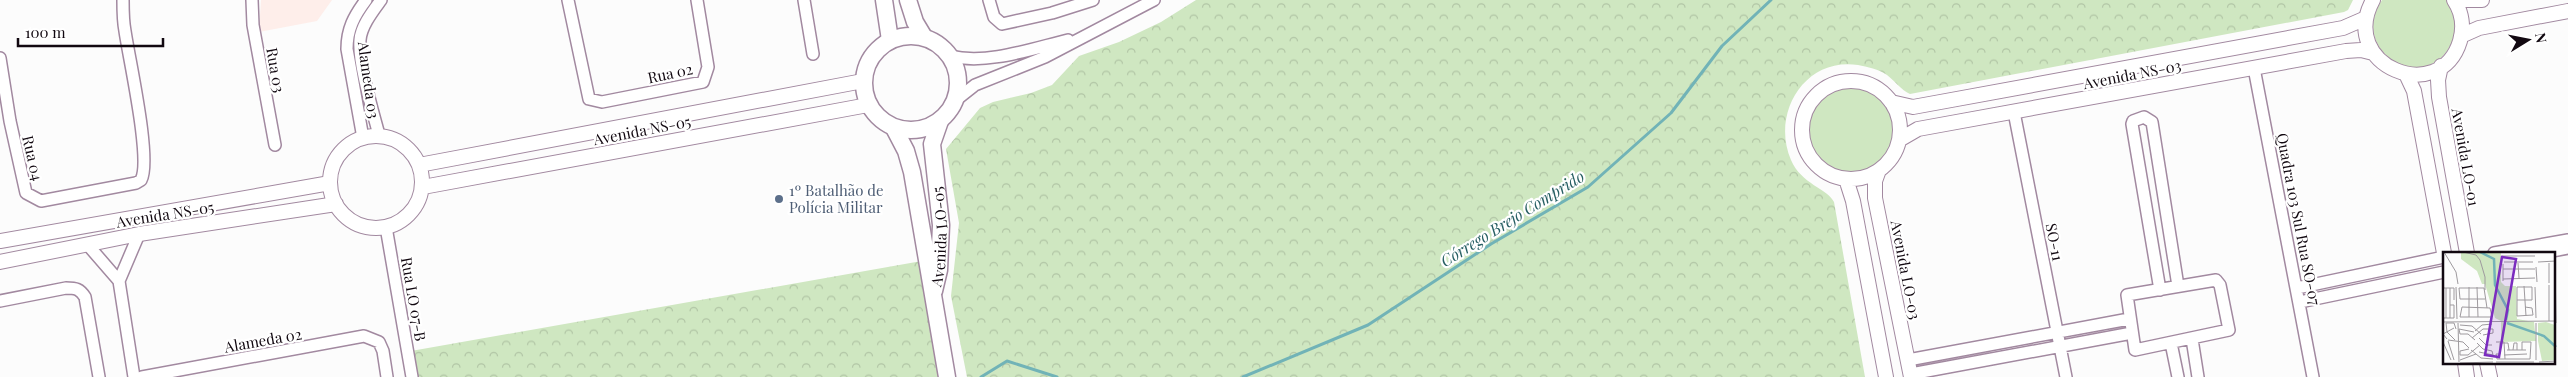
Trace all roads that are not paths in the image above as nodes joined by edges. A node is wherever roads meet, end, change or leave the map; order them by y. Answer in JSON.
{"nodes":[{"id":1,"x":123,"y":0,"type":"edge"},
{"id":2,"x":252,"y":0,"type":"edge"},
{"id":3,"x":366,"y":0,"type":"edge"},
{"id":4,"x":381,"y":0,"type":"edge"},
{"id":5,"x":568,"y":0,"type":"edge"},
{"id":6,"x":697,"y":0,"type":"edge"},
{"id":7,"x":804,"y":0,"type":"edge"},
{"id":8,"x":884,"y":0,"type":"edge"},
{"id":9,"x":908,"y":0,"type":"edge"},
{"id":10,"x":989,"y":0,"type":"edge"},
{"id":11,"x":1093,"y":0,"type":"edge"},
{"id":12,"x":1154,"y":0,"type":"edge"},
{"id":13,"x":2373,"y":0,"type":"edge"},
{"id":14,"x":2454,"y":0,"type":"edge"},
{"id":15,"x":2462,"y":0,"type":"edge"},
{"id":16,"x":2482,"y":0,"type":"edge"},
{"id":17,"x":2568,"y":11,"type":"edge"},
{"id":18,"x":2366,"y":18,"type":"junction"},
{"id":19,"x":1082,"y":36,"type":"junction"},
{"id":20,"x":2461,"y":36,"type":"junction"},
{"id":21,"x":924,"y":37,"type":"junction"},
{"id":22,"x":890,"y":40,"type":"junction"},
{"id":23,"x":2373,"y":53,"type":"junction"},
{"id":24,"x":813,"y":54,"type":"dead end"},
{"id":25,"x":950,"y":56,"type":"junction"},
{"id":26,"x":0,"y":58,"type":"edge"},
{"id":27,"x":2441,"y":66,"type":"junction"},
{"id":28,"x":2254,"y":68,"type":"junction"},
{"id":29,"x":2406,"y":74,"type":"junction"},
{"id":30,"x":863,"y":81,"type":"junction"},
{"id":31,"x":956,"y":100,"type":"junction"},
{"id":32,"x":1891,"y":102,"type":"junction"},
{"id":33,"x":868,"y":105,"type":"junction"},
{"id":34,"x":2014,"y":112,"type":"junction"},
{"id":35,"x":940,"y":121,"type":"junction"},
{"id":36,"x":894,"y":128,"type":"junction"},
{"id":37,"x":379,"y":135,"type":"junction"},
{"id":38,"x":363,"y":138,"type":"junction"},
{"id":39,"x":1899,"y":140,"type":"junction"},
{"id":40,"x":275,"y":145,"type":"dead end"},
{"id":41,"x":419,"y":165,"type":"junction"},
{"id":42,"x":1880,"y":170,"type":"junction"},
{"id":43,"x":1846,"y":179,"type":"junction"},
{"id":44,"x":330,"y":183,"type":"junction"},
{"id":45,"x":422,"y":187,"type":"junction"},
{"id":46,"x":336,"y":204,"type":"junction"},
{"id":47,"x":386,"y":227,"type":"junction"},
{"id":48,"x":139,"y":234,"type":"junction"},
{"id":49,"x":2568,"y":240,"type":"edge"},
{"id":50,"x":0,"y":241,"type":"edge"},
{"id":51,"x":87,"y":244,"type":"junction"},
{"id":52,"x":2568,"y":248,"type":"edge"},
{"id":53,"x":2444,"y":252,"type":"edge"},
{"id":54,"x":2467,"y":252,"type":"edge"},
{"id":55,"x":2500,"y":252,"type":"edge"},
{"id":56,"x":2547,"y":252,"type":"edge"},
{"id":57,"x":2443,"y":257,"type":"edge"},
{"id":58,"x":0,"y":262,"type":"edge"},
{"id":59,"x":2443,"y":272,"type":"edge"},
{"id":60,"x":119,"y":281,"type":"junction"},
{"id":61,"x":2178,"y":286,"type":"junction"},
{"id":62,"x":2297,"y":288,"type":"junction"},
{"id":63,"x":2160,"y":290,"type":"junction"},
{"id":64,"x":933,"y":293,"type":"junction"},
{"id":65,"x":0,"y":300,"type":"edge"},
{"id":66,"x":2300,"y":302,"type":"junction"},
{"id":67,"x":2129,"y":319,"type":"junction"},
{"id":68,"x":2057,"y":332,"type":"junction"},
{"id":69,"x":2132,"y":333,"type":"junction"},
{"id":70,"x":2192,"y":339,"type":"junction"},
{"id":71,"x":2171,"y":343,"type":"junction"},
{"id":72,"x":2060,"y":346,"type":"junction"},
{"id":73,"x":2465,"y":364,"type":"edge"},
{"id":74,"x":2487,"y":364,"type":"edge"},
{"id":75,"x":1910,"y":370,"type":"edge"},
{"id":76,"x":99,"y":377,"type":"edge"},
{"id":77,"x":134,"y":377,"type":"edge"},
{"id":78,"x":142,"y":377,"type":"edge"},
{"id":79,"x":387,"y":377,"type":"edge"},
{"id":80,"x":412,"y":377,"type":"edge"},
{"id":81,"x":946,"y":377,"type":"edge"},
{"id":82,"x":1886,"y":377,"type":"edge"},
{"id":83,"x":2066,"y":377,"type":"edge"},
{"id":84,"x":2178,"y":377,"type":"edge"},
{"id":85,"x":2198,"y":377,"type":"edge"},
{"id":86,"x":2313,"y":377,"type":"edge"},
{"id":87,"x":2467,"y":377,"type":"edge"},
{"id":88,"x":2490,"y":377,"type":"edge"}],
"edges":[{"from":1,"to":26,"type":"street","name":"Rua 04"},
{"from":2,"to":40,"type":"street","name":"Rua 03"},
{"from":3,"to":38,"type":"street","name":"Alameda 03"},
{"from":4,"to":37,"type":"street","name":"Alameda 03"},
{"from":5,"to":6,"type":"street","name":"Rua 02"},
{"from":7,"to":24,"type":"street"},
{"from":8,"to":22,"type":"main road"},
{"from":9,"to":21,"type":"main road"},
{"from":10,"to":11,"type":"street"},
{"from":12,"to":19,"type":"street"},
{"from":13,"to":18,"type":"street"},
{"from":14,"to":20,"type":"street"},
{"from":15,"to":16,"type":"street"},
{"from":17,"to":20,"type":"street"},
{"from":18,"to":23,"type":"street"},
{"from":18,"to":32,"type":"street","name":"Avenida NS-03"},
{"from":19,"to":25,"type":"street"},
{"from":19,"to":31,"type":"street"},
{"from":20,"to":27,"type":"street"},
{"from":21,"to":22,"type":"main road"},
{"from":21,"to":25,"type":"main road"},
{"from":22,"to":30,"type":"main road"},
{"from":23,"to":28,"type":"street","name":"Avenida NS-03"},
{"from":23,"to":29,"type":"street"},
{"from":25,"to":31,"type":"main road"},
{"from":27,"to":29,"type":"street"},
{"from":27,"to":54,"type":"street","name":"Avenida LO-01"},
{"from":28,"to":34,"type":"street","name":"Avenida NS-03"},
{"from":28,"to":62,"type":"street","name":"Quadra 103 Sul Rua SO-07"},
{"from":29,"to":53,"type":"street"},
{"from":30,"to":33,"type":"main road"},
{"from":30,"to":41,"type":"street","name":"Avenida NS-05"},
{"from":31,"to":35,"type":"main road"},
{"from":32,"to":39,"type":"street"},
{"from":32,"to":43,"type":"street","name":"Avenida NS-03"},
{"from":33,"to":36,"type":"main road"},
{"from":33,"to":45,"type":"street","name":"Avenida NS-05"},
{"from":34,"to":39,"type":"street","name":"Avenida NS-03"},
{"from":34,"to":68,"type":"street","name":"SO-11"},
{"from":35,"to":36,"type":"main road"},
{"from":35,"to":64,"type":"main road","name":"Avenida LO-05"},
{"from":36,"to":64,"type":"main road","name":"Avenida LO-05"},
{"from":37,"to":38,"type":"street"},
{"from":37,"to":41,"type":"street"},
{"from":38,"to":44,"type":"street"},
{"from":39,"to":42,"type":"street"},
{"from":41,"to":45,"type":"street"},
{"from":42,"to":43,"type":"street"},
{"from":42,"to":75,"type":"street","name":"Avenida LO-03"},
{"from":43,"to":82,"type":"street"},
{"from":44,"to":46,"type":"street"},
{"from":44,"to":50,"type":"street","name":"Avenida NS-05"},
{"from":45,"to":47,"type":"street"},
{"from":46,"to":47,"type":"street"},
{"from":46,"to":48,"type":"street","name":"Avenida NS-05"},
{"from":47,"to":80,"type":"street","name":"Rua LO 07-B"},
{"from":48,"to":51,"type":"street","name":"Avenida NS-05"},
{"from":48,"to":60,"type":"street"},
{"from":49,"to":55,"type":"street"},
{"from":51,"to":58,"type":"street","name":"Avenida NS-05"},
{"from":51,"to":60,"type":"street"},
{"from":52,"to":56,"type":"street"},
{"from":57,"to":62,"type":"street"},
{"from":59,"to":66,"type":"street"},
{"from":60,"to":77,"type":"street"},
{"from":61,"to":63,"type":"street"},
{"from":61,"to":63,"type":"street"},
{"from":61,"to":70,"type":"street"},
{"from":62,"to":66,"type":"street","name":"Quadra 103 Sul Rua SO-07"},
{"from":63,"to":67,"type":"street"},
{"from":64,"to":81,"type":"main road","name":"Avenida LO-05"},
{"from":65,"to":76,"type":"street"},
{"from":66,"to":86,"type":"street","name":"Quadra 103 Sul Rua SO-07"},
{"from":67,"to":68,"type":"street"},
{"from":67,"to":69,"type":"street"},
{"from":68,"to":72,"type":"street","name":"SO-11"},
{"from":68,"to":75,"type":"street"},
{"from":69,"to":71,"type":"street"},
{"from":69,"to":72,"type":"street"},
{"from":70,"to":71,"type":"street"},
{"from":70,"to":85,"type":"street"},
{"from":71,"to":84,"type":"street"},
{"from":72,"to":75,"type":"street"},
{"from":72,"to":83,"type":"street","name":"SO-11"},
{"from":73,"to":87,"type":"street"},
{"from":74,"to":88,"type":"street"},
{"from":78,"to":79,"type":"street","name":"Alameda 02"}]}
